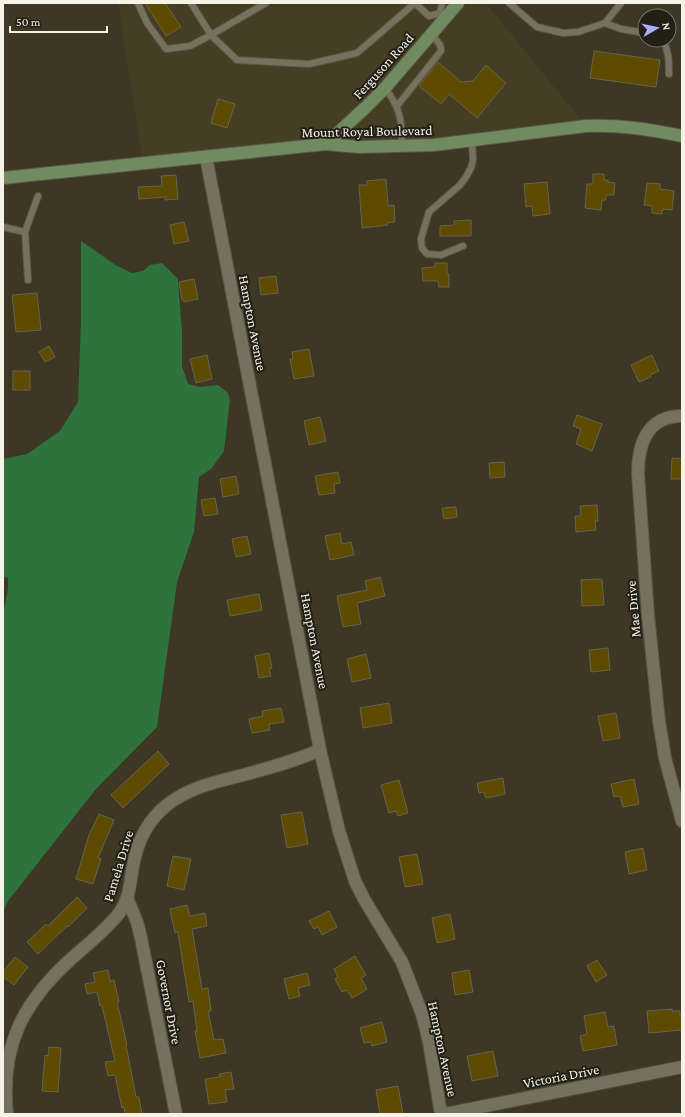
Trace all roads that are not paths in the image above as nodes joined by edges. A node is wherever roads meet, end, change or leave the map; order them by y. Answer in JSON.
{"nodes":[{"id":1,"x":138,"y":3,"type":"edge"},
{"id":2,"x":191,"y":3,"type":"edge"},
{"id":3,"x":266,"y":3,"type":"edge"},
{"id":4,"x":415,"y":3,"type":"edge"},
{"id":5,"x":442,"y":3,"type":"edge"},
{"id":6,"x":458,"y":3,"type":"edge"},
{"id":7,"x":509,"y":3,"type":"edge"},
{"id":8,"x":621,"y":3,"type":"edge"},
{"id":9,"x":444,"y":15,"type":"junction"},
{"id":10,"x":605,"y":23,"type":"junction"},
{"id":11,"x":637,"y":33,"type":"edge"},
{"id":12,"x":212,"y":35,"type":"junction"},
{"id":13,"x":431,"y":35,"type":"junction"},
{"id":14,"x":667,"y":48,"type":"edge"},
{"id":15,"x":668,"y":74,"type":"dead end"},
{"id":16,"x":385,"y":88,"type":"junction"},
{"id":17,"x":397,"y":106,"type":"junction"},
{"id":18,"x":682,"y":136,"type":"edge"},
{"id":19,"x":472,"y":141,"type":"junction"},
{"id":20,"x":326,"y":144,"type":"junction"},
{"id":21,"x":402,"y":147,"type":"junction"},
{"id":22,"x":206,"y":157,"type":"junction"},
{"id":23,"x":3,"y":178,"type":"edge"},
{"id":24,"x":38,"y":196,"type":"dead end"},
{"id":25,"x":3,"y":227,"type":"edge"},
{"id":26,"x":25,"y":232,"type":"junction"},
{"id":27,"x":463,"y":246,"type":"dead end"},
{"id":28,"x":28,"y":280,"type":"dead end"},
{"id":29,"x":682,"y":416,"type":"edge"},
{"id":30,"x":320,"y":750,"type":"junction"},
{"id":31,"x":682,"y":821,"type":"edge"},
{"id":32,"x":127,"y":898,"type":"junction"},
{"id":33,"x":682,"y":1067,"type":"edge"},
{"id":34,"x":7,"y":1114,"type":"edge"},
{"id":35,"x":176,"y":1114,"type":"edge"},
{"id":36,"x":441,"y":1114,"type":"edge"},
{"id":37,"x":446,"y":1114,"type":"edge"}],
"edges":[{"from":1,"to":12,"type":"lane"},
{"from":2,"to":12,"type":"lane"},
{"from":3,"to":12,"type":"lane"},
{"from":4,"to":9,"type":"lane"},
{"from":4,"to":12,"type":"lane"},
{"from":5,"to":9,"type":"lane"},
{"from":6,"to":9,"type":"main road","name":"Ferguson Road"},
{"from":7,"to":10,"type":"lane"},
{"from":8,"to":10,"type":"lane"},
{"from":9,"to":13,"type":"main road","name":"Ferguson Road"},
{"from":10,"to":11,"type":"lane"},
{"from":13,"to":16,"type":"main road","name":"Ferguson Road"},
{"from":13,"to":17,"type":"lane"},
{"from":14,"to":15,"type":"lane"},
{"from":16,"to":17,"type":"lane"},
{"from":16,"to":20,"type":"main road","name":"Ferguson Road"},
{"from":17,"to":21,"type":"lane"},
{"from":18,"to":19,"type":"main road","name":"Mount Royal Boulevard"},
{"from":19,"to":21,"type":"main road","name":"Mount Royal Boulevard"},
{"from":19,"to":27,"type":"lane"},
{"from":20,"to":21,"type":"main road","name":"Mount Royal Boulevard"},
{"from":20,"to":22,"type":"main road","name":"Mount Royal Boulevard"},
{"from":22,"to":23,"type":"main road","name":"Mount Royal Boulevard"},
{"from":22,"to":30,"type":"street","name":"Hampton Avenue"},
{"from":24,"to":26,"type":"lane"},
{"from":25,"to":26,"type":"lane"},
{"from":26,"to":28,"type":"lane"},
{"from":29,"to":31,"type":"street","name":"Mae Drive"},
{"from":30,"to":32,"type":"street","name":"Pamela Drive"},
{"from":30,"to":36,"type":"street","name":"Hampton Avenue"},
{"from":32,"to":34,"type":"street","name":"Pamela Drive"},
{"from":32,"to":35,"type":"street","name":"Governor Drive"},
{"from":33,"to":37,"type":"street","name":"Victoria Drive"}]}
